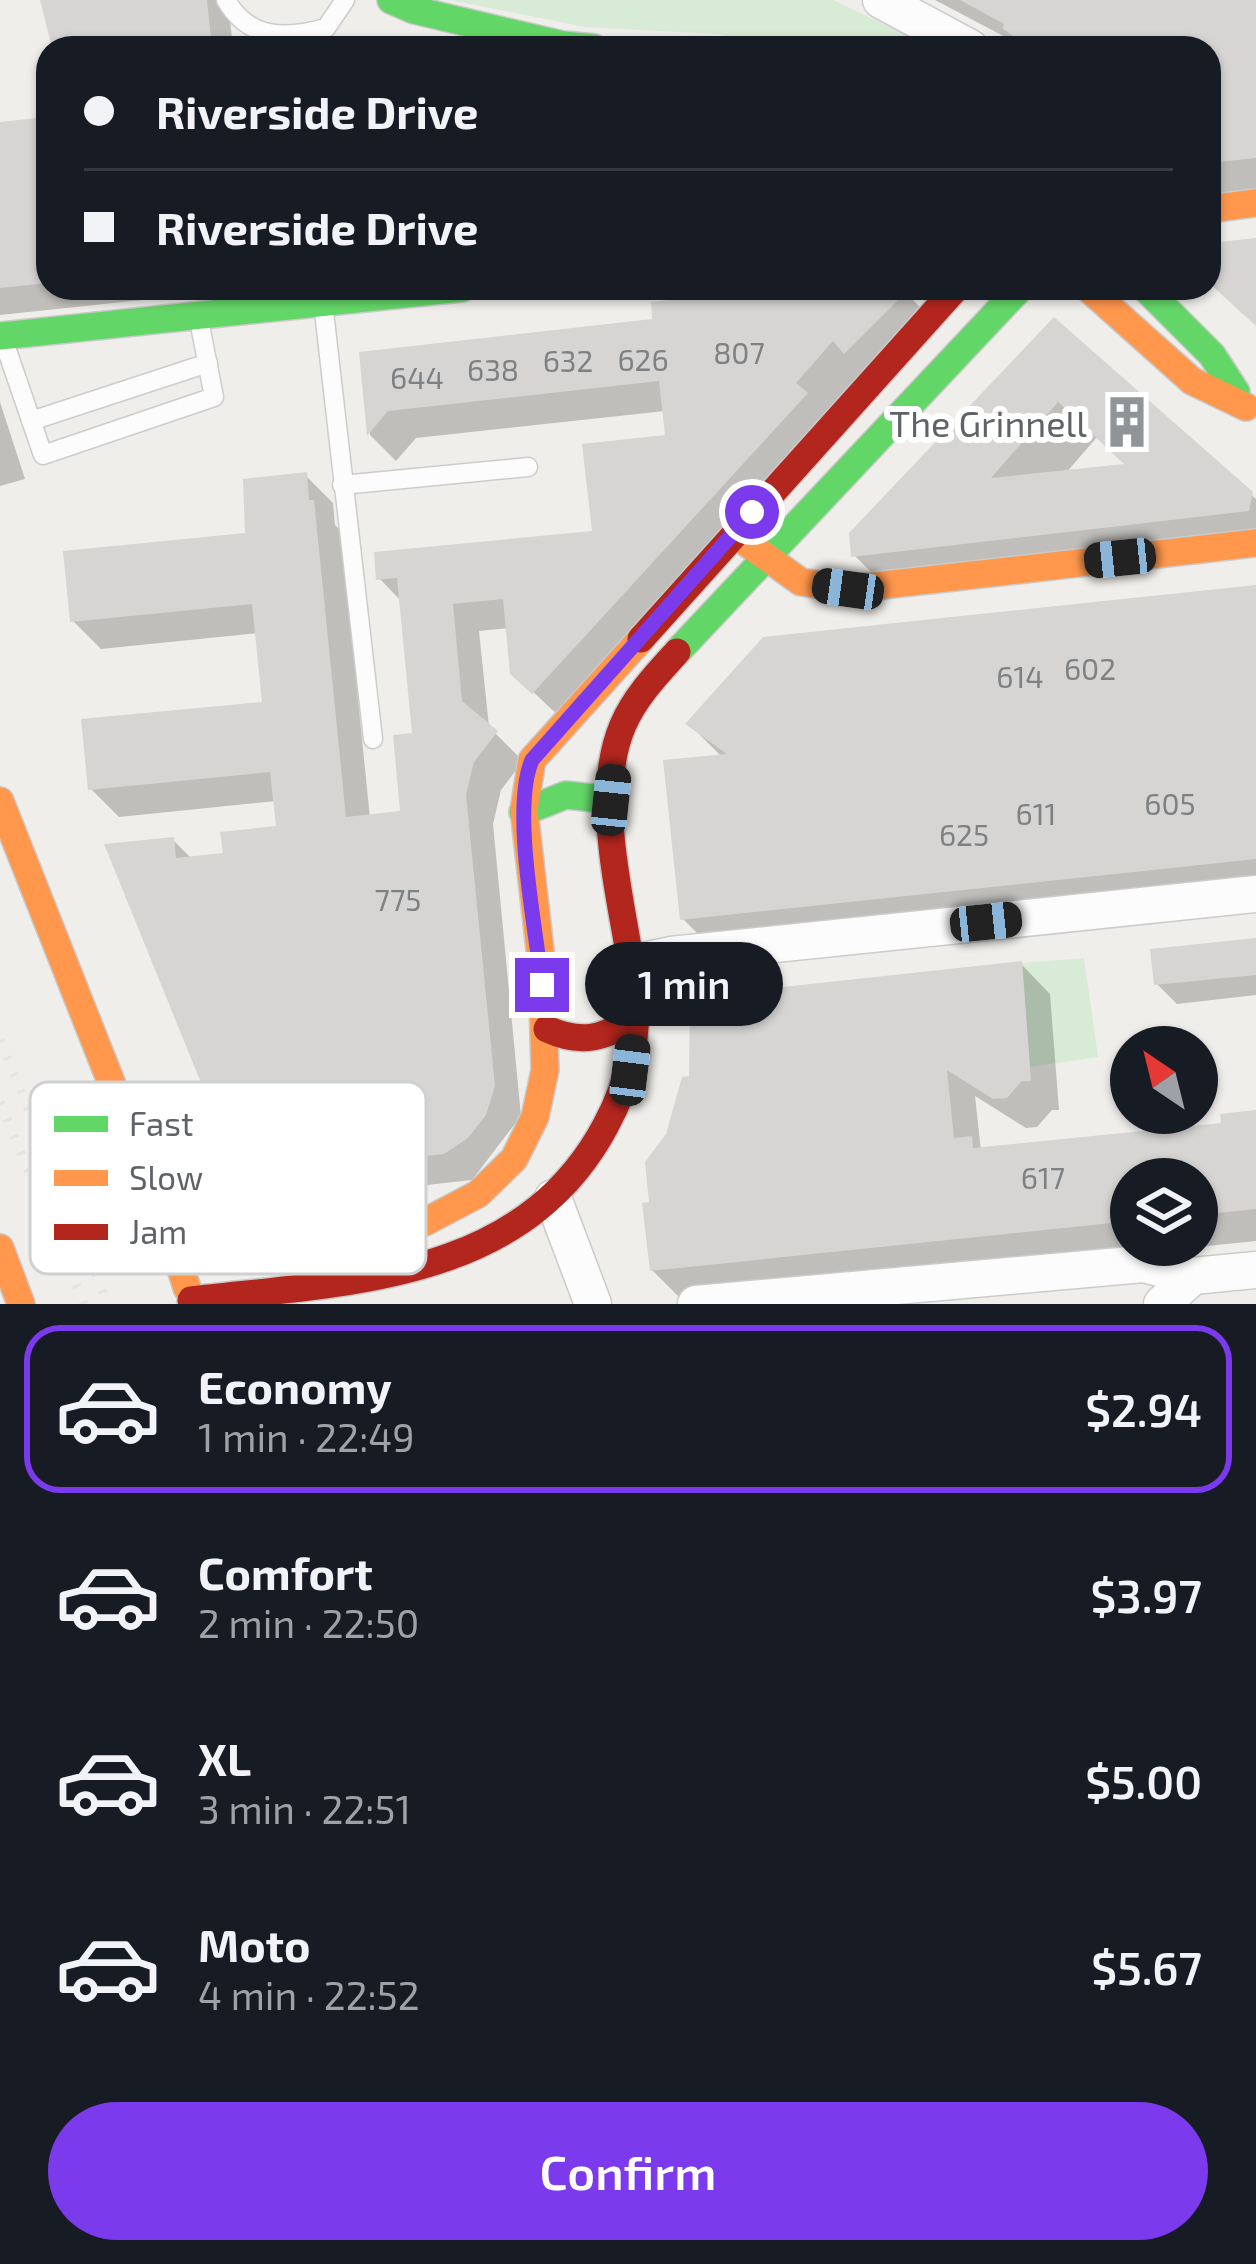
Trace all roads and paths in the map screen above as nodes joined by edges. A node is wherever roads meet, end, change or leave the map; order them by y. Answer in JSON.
{"nodes":[{"id":1,"x":226,"y":0,"type":"edge"},
{"id":2,"x":345,"y":0,"type":"edge"},
{"id":3,"x":391,"y":0,"type":"edge"},
{"id":4,"x":881,"y":0,"type":"edge"},
{"id":5,"x":285,"y":36,"type":"edge"},
{"id":6,"x":297,"y":36,"type":"edge"},
{"id":7,"x":525,"y":36,"type":"edge"},
{"id":8,"x":948,"y":36,"type":"edge"},
{"id":9,"x":1256,"y":202,"type":"edge"},
{"id":10,"x":1221,"y":206,"type":"edge"},
{"id":11,"x":351,"y":300,"type":"edge"},
{"id":12,"x":945,"y":300,"type":"edge"},
{"id":13,"x":1009,"y":300,"type":"edge"},
{"id":14,"x":1101,"y":300,"type":"edge"},
{"id":15,"x":1156,"y":300,"type":"edge"},
{"id":16,"x":323,"y":303,"type":"junction"},
{"id":17,"x":198,"y":315,"type":"junction"},
{"id":18,"x":1,"y":336,"type":"edge"},
{"id":19,"x":208,"y":363,"type":"junction"},
{"id":20,"x":1251,"y":412,"type":"edge"},
{"id":21,"x":31,"y":421,"type":"junction"},
{"id":22,"x":529,"y":467,"type":"dead end"},
{"id":23,"x":342,"y":485,"type":"junction"},
{"id":24,"x":733,"y":533,"type":"junction"},
{"id":25,"x":1256,"y":543,"type":"edge"},
{"id":26,"x":766,"y":557,"type":"junction"},
{"id":27,"x":373,"y":740,"type":"dead end"},
{"id":28,"x":611,"y":800,"type":"junction"},
{"id":29,"x":0,"y":801,"type":"edge"},
{"id":30,"x":524,"y":812,"type":"junction"},
{"id":31,"x":1256,"y":893,"type":"edge"},
{"id":32,"x":629,"y":964,"type":"junction"},
{"id":33,"x":636,"y":1018,"type":"junction"},
{"id":34,"x":547,"y":1029,"type":"junction"},
{"id":35,"x":110,"y":1082,"type":"edge"},
{"id":36,"x":553,"y":1198,"type":"junction"},
{"id":37,"x":426,"y":1221,"type":"edge"},
{"id":38,"x":0,"y":1248,"type":"edge"},
{"id":39,"x":426,"y":1266,"type":"edge"},
{"id":40,"x":1256,"y":1270,"type":"edge"},
{"id":41,"x":383,"y":1274,"type":"edge"},
{"id":42,"x":1193,"y":1276,"type":"junction"},
{"id":43,"x":191,"y":1302,"type":"edge"},
{"id":44,"x":21,"y":1304,"type":"edge"},
{"id":45,"x":592,"y":1304,"type":"edge"},
{"id":46,"x":696,"y":1304,"type":"edge"},
{"id":47,"x":1162,"y":1304,"type":"edge"}],
"edges":[{"from":1,"to":5,"type":"lane"},
{"from":2,"to":6,"type":"lane"},
{"from":3,"to":7,"type":"main road"},
{"from":4,"to":8,"type":"street"},
{"from":9,"to":10,"type":"main road"},
{"from":11,"to":16,"type":"main road"},
{"from":12,"to":24,"type":"main road"},
{"from":13,"to":26,"type":"main road"},
{"from":14,"to":20,"type":"main road"},
{"from":15,"to":20,"type":"main road"},
{"from":16,"to":17,"type":"main road"},
{"from":16,"to":23,"type":"lane"},
{"from":17,"to":18,"type":"main road"},
{"from":17,"to":19,"type":"lane"},
{"from":18,"to":21,"type":"lane"},
{"from":19,"to":21,"type":"lane"},
{"from":19,"to":21,"type":"lane"},
{"from":22,"to":23,"type":"lane"},
{"from":23,"to":27,"type":"lane"},
{"from":24,"to":26,"type":"main road"},
{"from":24,"to":30,"type":"main road"},
{"from":25,"to":26,"type":"main road"},
{"from":26,"to":28,"type":"main road"},
{"from":28,"to":30,"type":"main road"},
{"from":28,"to":32,"type":"main road"},
{"from":29,"to":35,"type":"main road"},
{"from":30,"to":34,"type":"main road"},
{"from":31,"to":32,"type":"street"},
{"from":32,"to":33,"type":"main road"},
{"from":33,"to":34,"type":"main road"},
{"from":33,"to":36,"type":"main road"},
{"from":34,"to":37,"type":"main road"},
{"from":36,"to":39,"type":"main road"},
{"from":36,"to":45,"type":"street"},
{"from":38,"to":44,"type":"main road"},
{"from":40,"to":42,"type":"street"},
{"from":41,"to":43,"type":"main road"},
{"from":42,"to":46,"type":"street"},
{"from":42,"to":47,"type":"street"}]}
